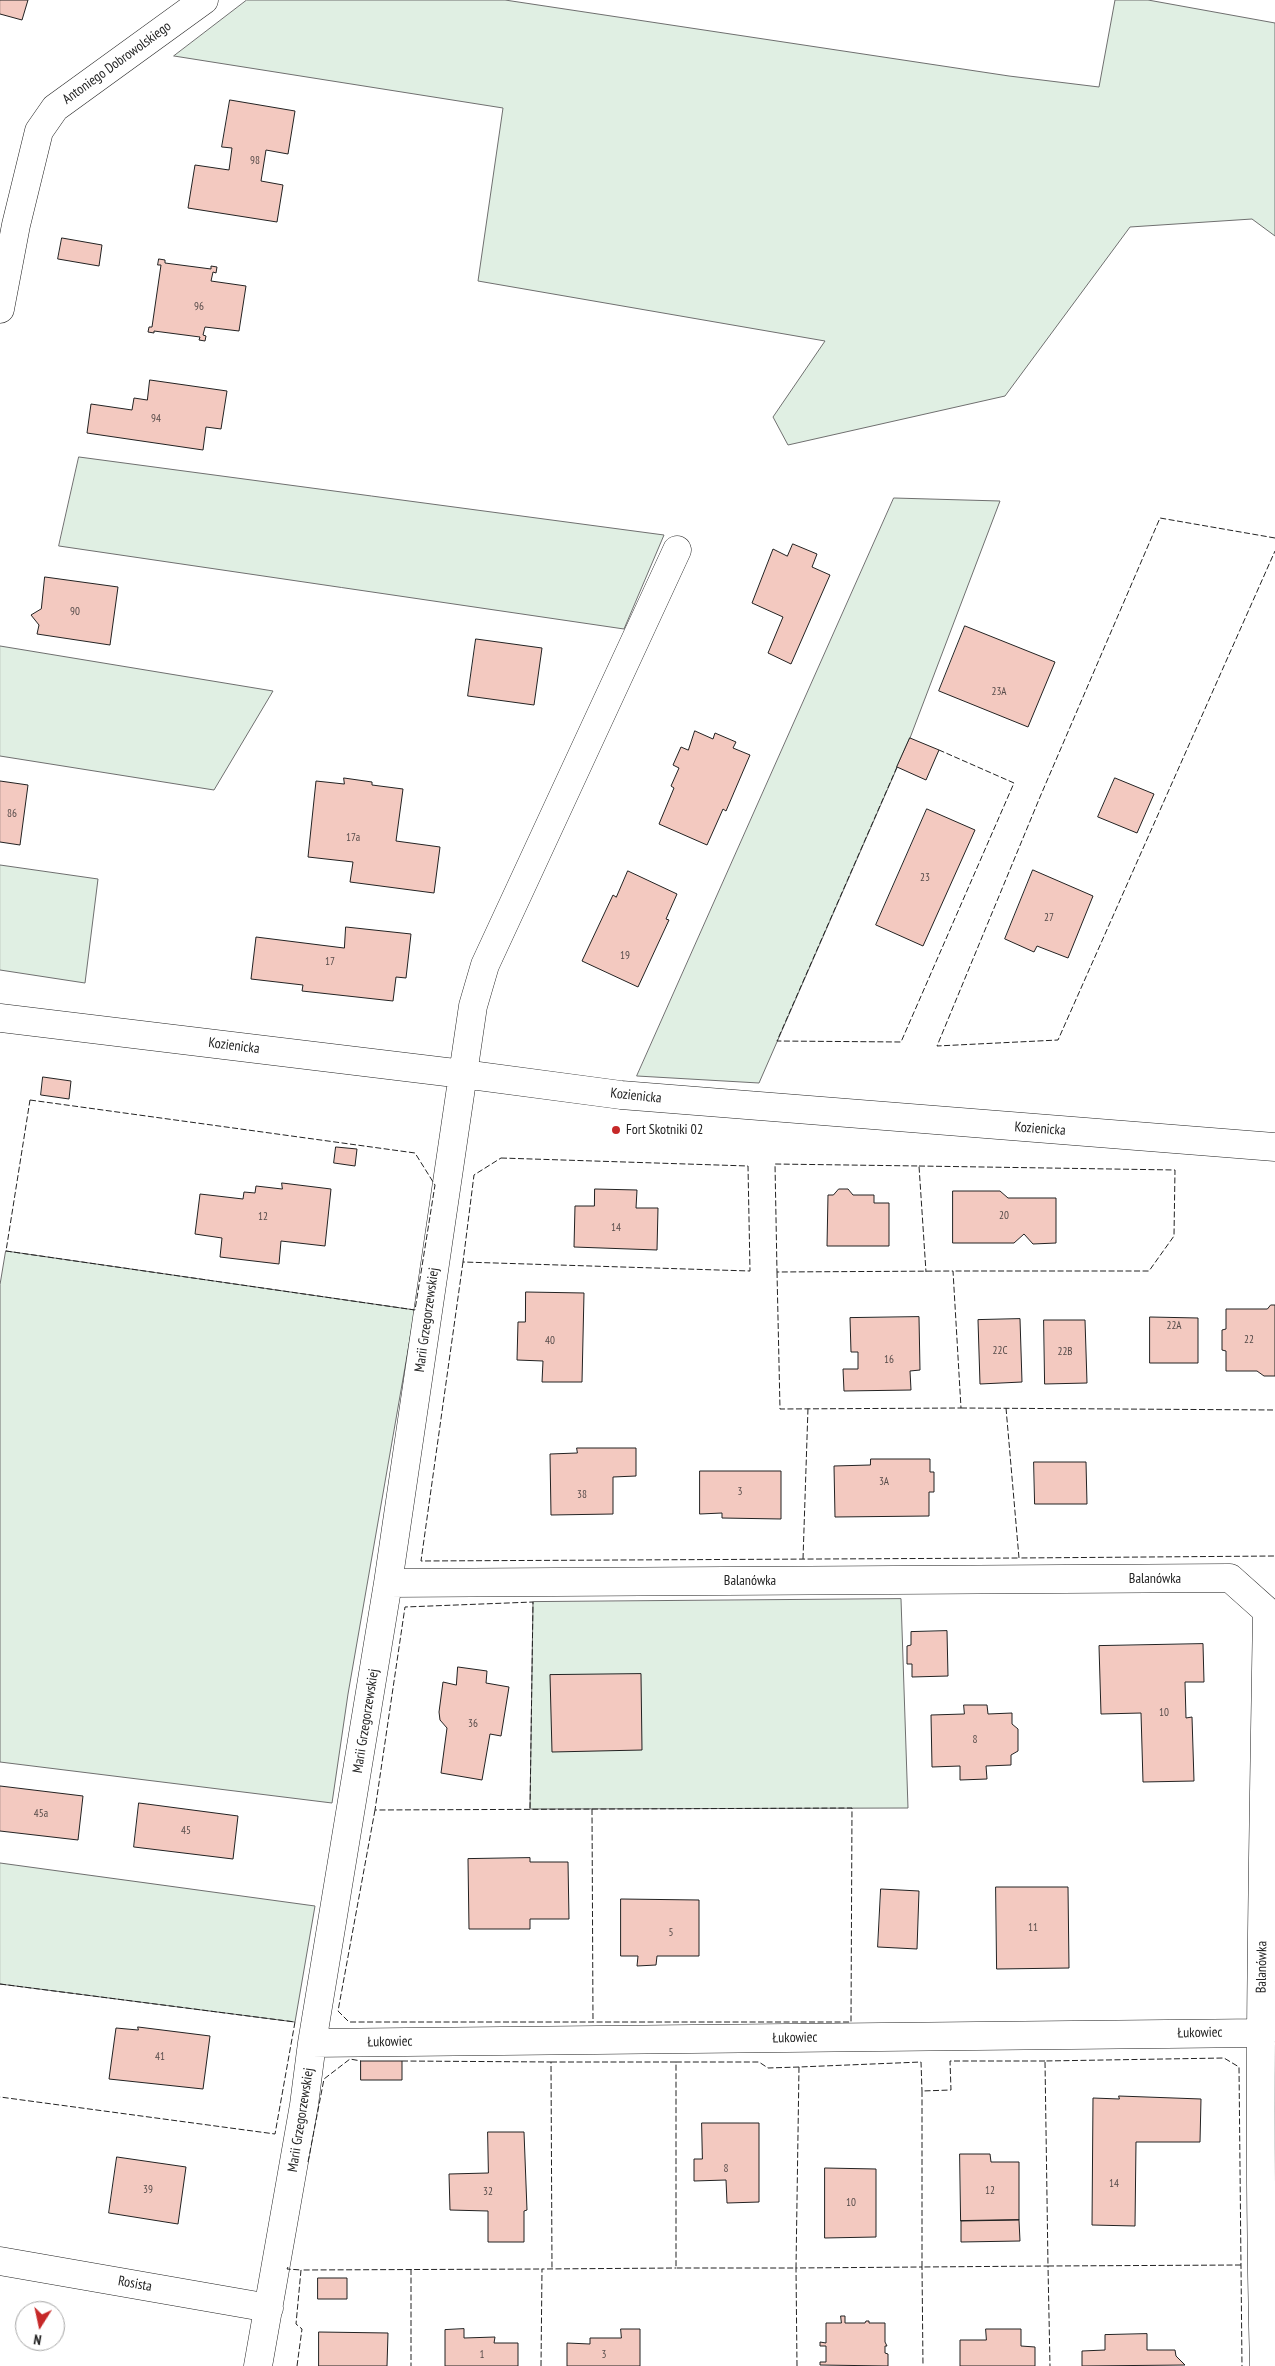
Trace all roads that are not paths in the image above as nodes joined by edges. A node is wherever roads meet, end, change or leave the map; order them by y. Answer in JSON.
{"nodes":[{"id":1,"x":204,"y":0,"type":"edge"},
{"id":2,"x":0,"y":309,"type":"edge"},
{"id":3,"x":677,"y":550,"type":"dead end"},
{"id":4,"x":0,"y":1018,"type":"edge"},
{"id":5,"x":463,"y":1074,"type":"junction"},
{"id":6,"x":1275,"y":1147,"type":"edge"},
{"id":7,"x":388,"y":1583,"type":"junction"},
{"id":8,"x":1268,"y":2029,"type":"edge"},
{"id":9,"x":312,"y":2043,"type":"junction"},
{"id":10,"x":1268,"y":2253,"type":"edge"},
{"id":11,"x":0,"y":2261,"type":"edge"},
{"id":12,"x":269,"y":2308,"type":"junction"},
{"id":13,"x":258,"y":2366,"type":"edge"},
{"id":14,"x":1264,"y":2366,"type":"edge"}],
"edges":[{"from":1,"to":2,"type":"street","name":"Antoniego Dobrowolskiego"},
{"from":3,"to":5,"type":"street","name":"Marii Grzegorzewskiej"},
{"from":4,"to":5,"type":"street","name":"Kozienicka"},
{"from":5,"to":6,"type":"street","name":"Kozienicka"},
{"from":5,"to":7,"type":"street","name":"Marii Grzegorzewskiej"},
{"from":7,"to":8,"type":"street","name":"Balanówka"},
{"from":7,"to":9,"type":"street","name":"Marii Grzegorzewskiej"},
{"from":8,"to":9,"type":"street","name":"Łukowiec"},
{"from":8,"to":10,"type":"street","name":"Balanówka"},
{"from":9,"to":12,"type":"street","name":"Marii Grzegorzewskiej"},
{"from":10,"to":14,"type":"street","name":"Balanówka"},
{"from":11,"to":12,"type":"street","name":"Rosista"},
{"from":12,"to":13,"type":"street","name":"Marii Grzegorzewskiej"}]}
